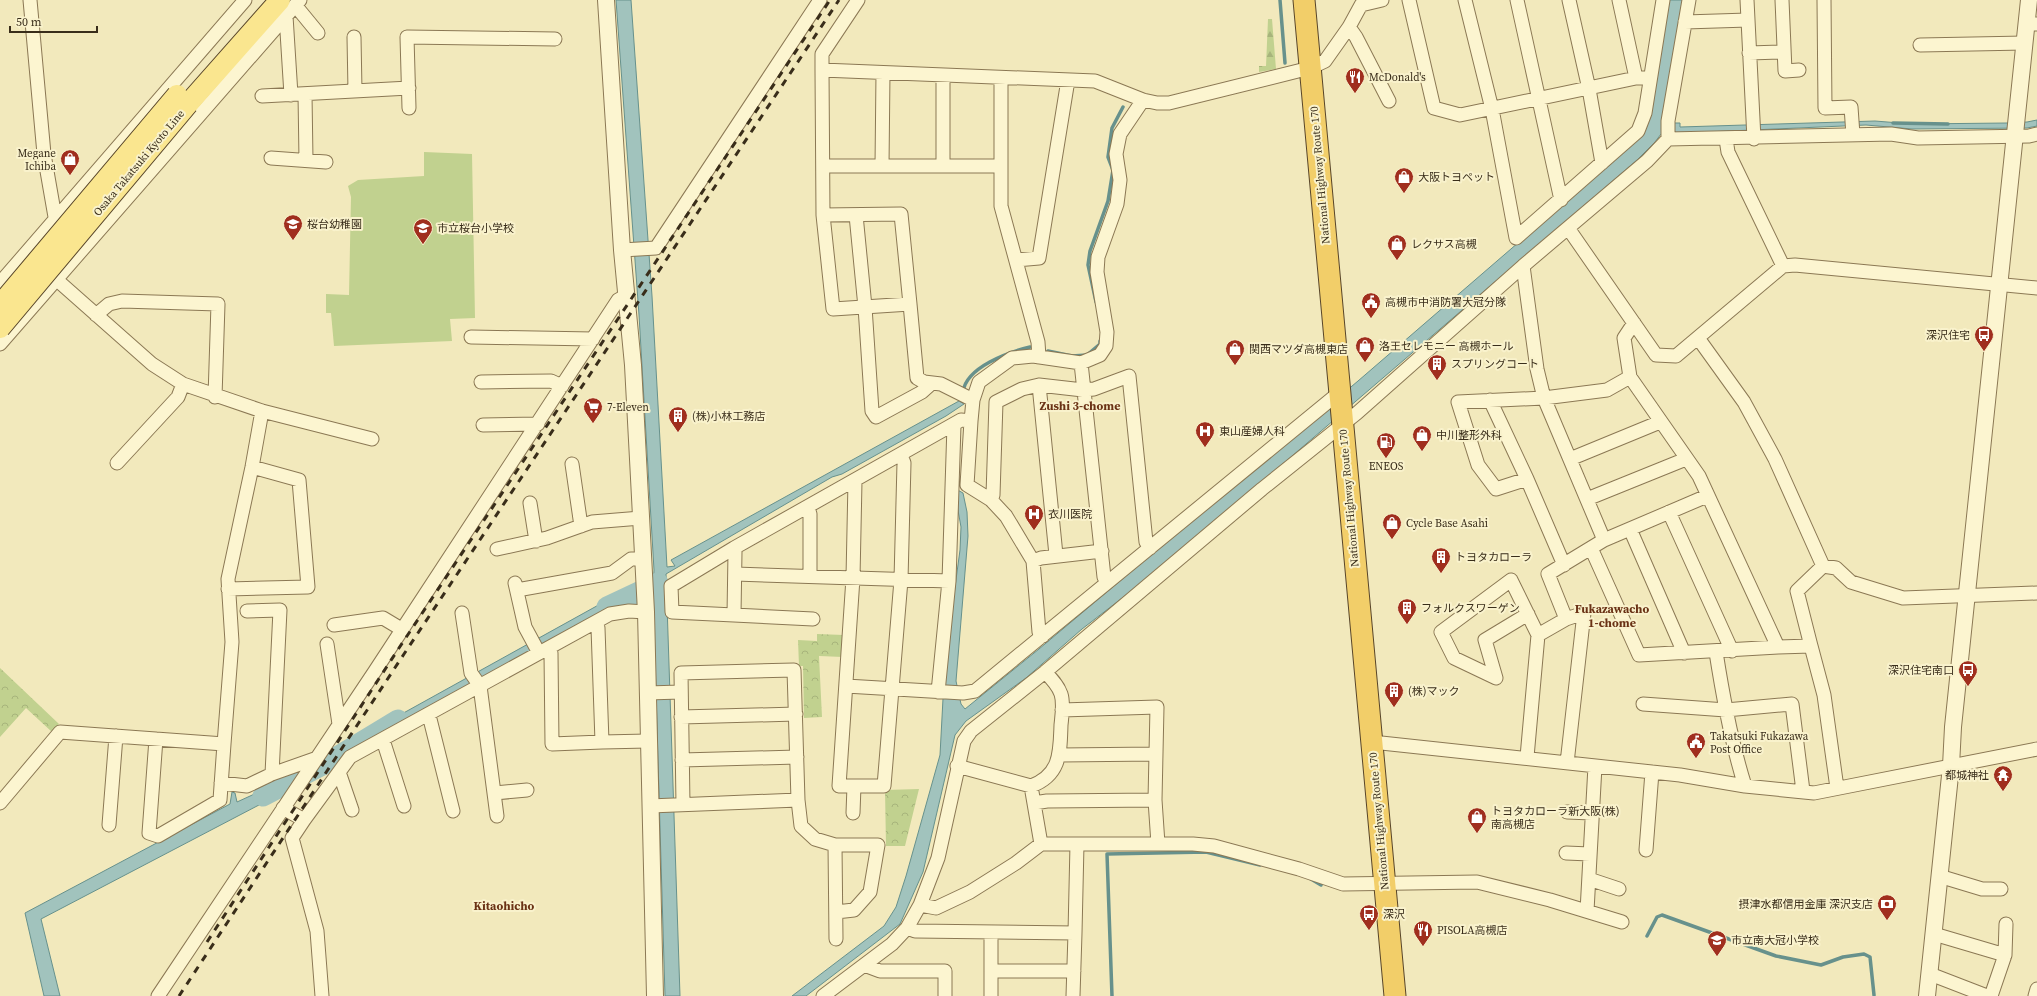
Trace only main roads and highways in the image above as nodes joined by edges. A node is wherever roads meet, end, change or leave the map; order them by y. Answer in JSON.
{"nodes":[{"id":1,"x":263,"y":0,"type":"edge"},
{"id":2,"x":1304,"y":0,"type":"edge"},
{"id":3,"x":290,"y":5,"type":"edge"},
{"id":4,"x":182,"y":100,"type":"junction"},
{"id":5,"x":0,"y":305,"type":"edge"},
{"id":6,"x":0,"y":328,"type":"edge"},
{"id":7,"x":1395,"y":996,"type":"edge"}],
"edges":[{"from":1,"to":4,"type":"main road","name":"Osaka Takatsuki Kyoto Line"},
{"from":2,"to":7,"type":"highway","name":"National Highway Route 170"},
{"from":3,"to":4,"type":"main road","name":"Osaka Takatsuki Kyoto Line"},
{"from":4,"to":5,"type":"main road","name":"Osaka Takatsuki Kyoto Line","bridge":true},
{"from":4,"to":6,"type":"main road","name":"Osaka Takatsuki Kyoto Line","bridge":true}]}
